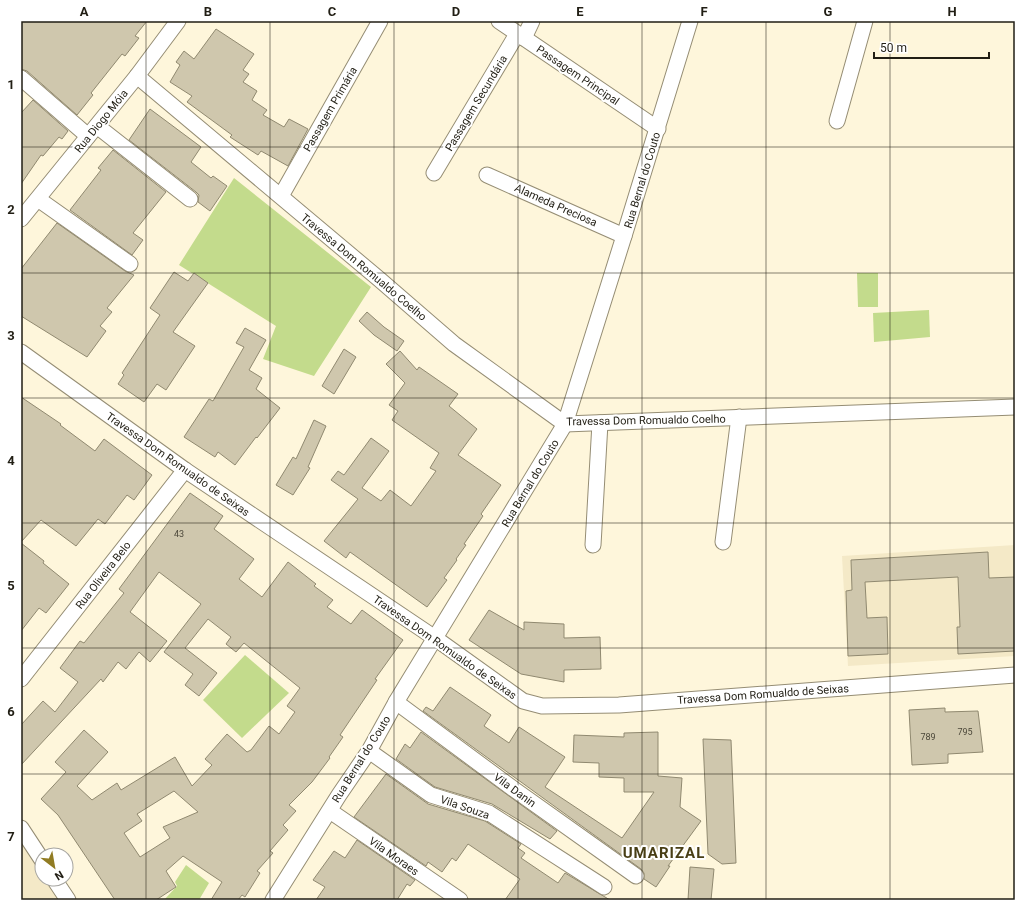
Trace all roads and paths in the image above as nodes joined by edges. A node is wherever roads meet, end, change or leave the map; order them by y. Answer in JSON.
{"nodes":[{"id":1,"x":178,"y":21,"type":"edge"},
{"id":2,"x":380,"y":21,"type":"edge"},
{"id":3,"x":498,"y":21,"type":"edge"},
{"id":4,"x":532,"y":21,"type":"edge"},
{"id":5,"x":690,"y":21,"type":"edge"},
{"id":6,"x":865,"y":21,"type":"edge"},
{"id":7,"x":520,"y":36,"type":"junction"},
{"id":8,"x":137,"y":76,"type":"junction"},
{"id":9,"x":21,"y":78,"type":"edge"},
{"id":10,"x":837,"y":121,"type":"dead end"},
{"id":11,"x":658,"y":129,"type":"junction"},
{"id":12,"x":93,"y":131,"type":"junction"},
{"id":13,"x":434,"y":173,"type":"dead end"},
{"id":14,"x":487,"y":175,"type":"dead end"},
{"id":15,"x":281,"y":196,"type":"junction"},
{"id":16,"x":38,"y":199,"type":"junction"},
{"id":17,"x":190,"y":200,"type":"dead end"},
{"id":18,"x":21,"y":219,"type":"edge"},
{"id":19,"x":624,"y":236,"type":"junction"},
{"id":20,"x":130,"y":264,"type":"dead end"},
{"id":21,"x":21,"y":352,"type":"edge"},
{"id":22,"x":1015,"y":407,"type":"edge"},
{"id":23,"x":739,"y":417,"type":"junction"},
{"id":24,"x":600,"y":423,"type":"junction"},
{"id":25,"x":565,"y":424,"type":"junction"},
{"id":26,"x":185,"y":470,"type":"junction"},
{"id":27,"x":723,"y":542,"type":"dead end"},
{"id":28,"x":593,"y":545,"type":"dead end"},
{"id":29,"x":435,"y":638,"type":"junction"},
{"id":30,"x":1015,"y":675,"type":"edge"},
{"id":31,"x":21,"y":679,"type":"edge"},
{"id":32,"x":396,"y":702,"type":"junction"},
{"id":33,"x":369,"y":751,"type":"junction"},
{"id":34,"x":330,"y":810,"type":"junction"},
{"id":35,"x":21,"y":828,"type":"edge"},
{"id":36,"x":34,"y":848,"type":"edge"},
{"id":37,"x":636,"y":876,"type":"dead end"},
{"id":38,"x":59,"y":887,"type":"edge"},
{"id":39,"x":604,"y":887,"type":"dead end"},
{"id":40,"x":68,"y":900,"type":"edge"},
{"id":41,"x":273,"y":900,"type":"edge"},
{"id":42,"x":460,"y":900,"type":"edge"}],
"edges":[{"from":1,"to":8,"type":"street","name":"Rua Diogo Móia"},
{"from":2,"to":15,"type":"street","name":"Passagem Primária"},
{"from":3,"to":7,"type":"street","name":"Passagem Principal"},
{"from":4,"to":7,"type":"street","name":"Passagem Secundária"},
{"from":5,"to":11,"type":"street","name":"Rua Bernal do Couto"},
{"from":6,"to":10,"type":"street"},
{"from":7,"to":11,"type":"street","name":"Passagem Principal"},
{"from":7,"to":13,"type":"street","name":"Passagem Secundária"},
{"from":8,"to":12,"type":"street","name":"Rua Diogo Móia"},
{"from":8,"to":15,"type":"street","name":"Travessa Dom Romualdo Coelho"},
{"from":9,"to":12,"type":"street"},
{"from":11,"to":19,"type":"street","name":"Rua Bernal do Couto"},
{"from":12,"to":16,"type":"street","name":"Rua Diogo Móia"},
{"from":12,"to":17,"type":"street"},
{"from":14,"to":19,"type":"street","name":"Alameda Preciosa"},
{"from":15,"to":25,"type":"street","name":"Travessa Dom Romualdo Coelho"},
{"from":16,"to":18,"type":"street","name":"Rua Diogo Móia"},
{"from":16,"to":20,"type":"street"},
{"from":19,"to":25,"type":"street","name":"Rua Bernal do Couto"},
{"from":21,"to":26,"type":"street","name":"Travessa Dom Romualdo de Seixas"},
{"from":22,"to":23,"type":"street","name":"Travessa Dom Romualdo Coelho"},
{"from":23,"to":24,"type":"street","name":"Travessa Dom Romualdo Coelho"},
{"from":23,"to":27,"type":"street"},
{"from":24,"to":25,"type":"street","name":"Travessa Dom Romualdo Coelho"},
{"from":24,"to":28,"type":"street"},
{"from":25,"to":29,"type":"street","name":"Rua Bernal do Couto"},
{"from":26,"to":29,"type":"street","name":"Travessa Dom Romualdo de Seixas"},
{"from":26,"to":31,"type":"street","name":"Rua Oliveira Belo"},
{"from":29,"to":30,"type":"street","name":"Travessa Dom Romualdo de Seixas"},
{"from":29,"to":32,"type":"street","name":"Rua Bernal do Couto"},
{"from":32,"to":33,"type":"street","name":"Rua Bernal do Couto"},
{"from":32,"to":37,"type":"street","name":"Vila Danin"},
{"from":33,"to":34,"type":"street","name":"Rua Bernal do Couto"},
{"from":33,"to":39,"type":"street","name":"Vila Souza"},
{"from":34,"to":41,"type":"street","name":"Rua Bernal do Couto"},
{"from":34,"to":42,"type":"street","name":"Vila Moraes"},
{"from":35,"to":36,"type":"street"},
{"from":38,"to":40,"type":"street"}]}
